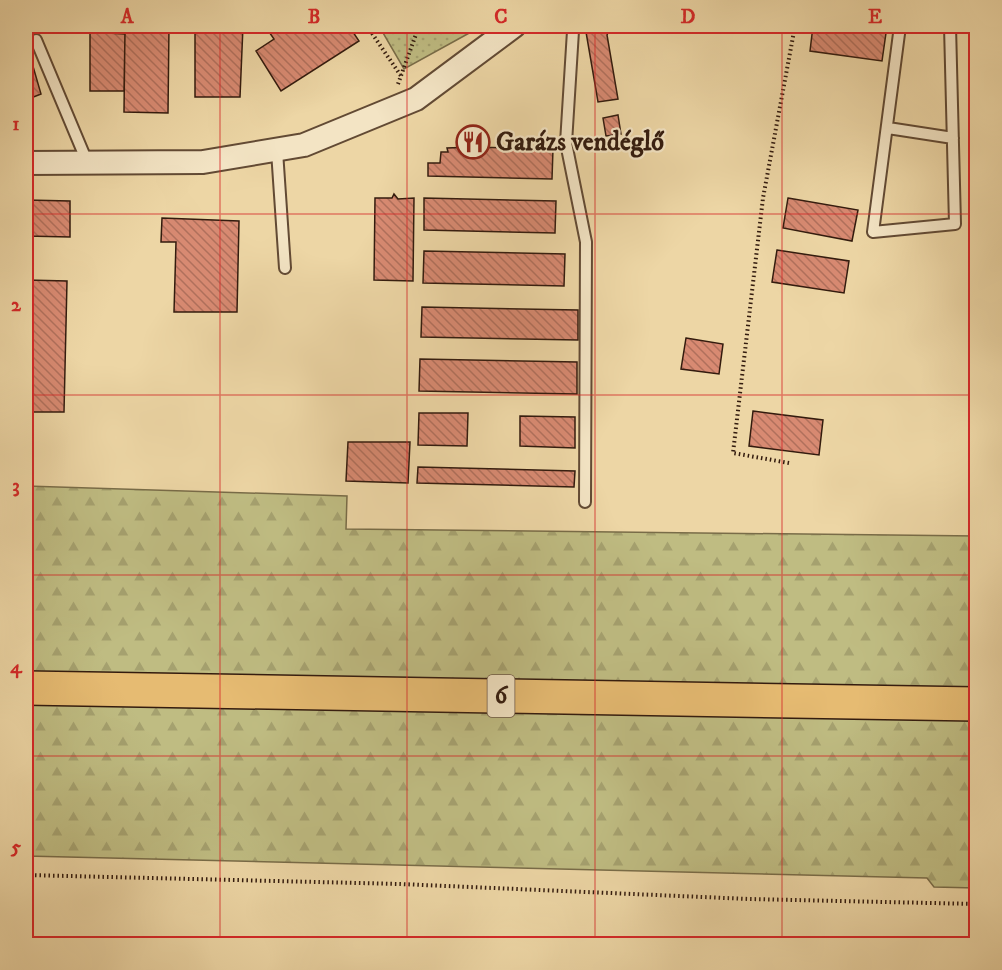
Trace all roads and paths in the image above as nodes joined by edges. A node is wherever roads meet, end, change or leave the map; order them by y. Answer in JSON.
{"nodes":[{"id":1,"x":368,"y":26,"type":"edge"},
{"id":2,"x":419,"y":26,"type":"edge"},
{"id":3,"x":514,"y":26,"type":"edge"},
{"id":4,"x":570,"y":26,"type":"edge"},
{"id":5,"x":795,"y":26,"type":"edge"},
{"id":6,"x":900,"y":26,"type":"edge"},
{"id":7,"x":950,"y":26,"type":"edge"},
{"id":8,"x":36,"y":40,"type":"dead end"},
{"id":9,"x":888,"y":128,"type":"junction"},
{"id":10,"x":953,"y":138,"type":"junction"},
{"id":11,"x":277,"y":151,"type":"junction"},
{"id":12,"x":26,"y":163,"type":"edge"},
{"id":13,"x":88,"y":164,"type":"junction"},
{"id":14,"x":285,"y":268,"type":"dead end"},
{"id":15,"x":789,"y":463,"type":"dead end"},
{"id":16,"x":585,"y":502,"type":"dead end"},
{"id":17,"x":26,"y":688,"type":"edge"},
{"id":18,"x":976,"y":704,"type":"edge"},
{"id":19,"x":26,"y":875,"type":"edge"},
{"id":20,"x":976,"y":904,"type":"edge"}],
"edges":[{"from":1,"to":2,"type":"path"},
{"from":3,"to":11,"type":"street"},
{"from":4,"to":16,"type":"lane"},
{"from":5,"to":15,"type":"path"},
{"from":6,"to":9,"type":"lane"},
{"from":7,"to":10,"type":"lane"},
{"from":8,"to":13,"type":"lane"},
{"from":9,"to":10,"type":"lane"},
{"from":9,"to":10,"type":"lane"},
{"from":11,"to":13,"type":"street"},
{"from":11,"to":14,"type":"lane"},
{"from":12,"to":13,"type":"street"},
{"from":17,"to":18,"type":"main road","number":"6"},
{"from":19,"to":20,"type":"path"}]}
